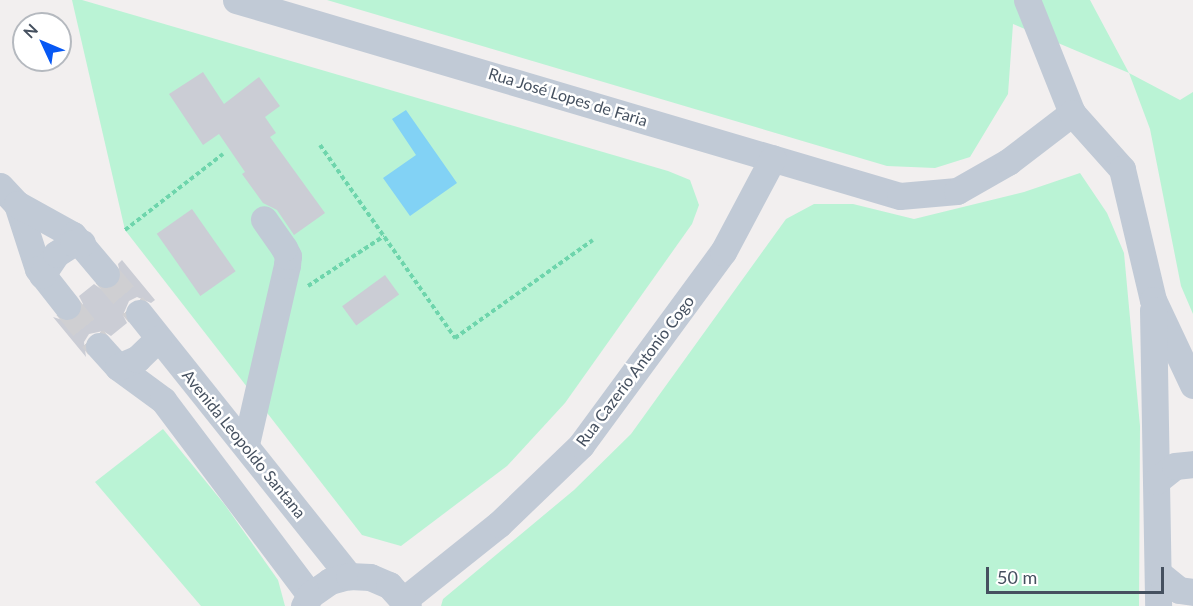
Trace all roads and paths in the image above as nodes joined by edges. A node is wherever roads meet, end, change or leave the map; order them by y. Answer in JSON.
{"nodes":[{"id":1,"x":236,"y":0,"type":"edge"},
{"id":2,"x":1027,"y":0,"type":"edge"},
{"id":3,"x":1072,"y":113,"type":"junction"},
{"id":4,"x":320,"y":145,"type":"dead end"},
{"id":5,"x":223,"y":154,"type":"dead end"},
{"id":6,"x":773,"y":158,"type":"junction"},
{"id":7,"x":20,"y":207,"type":"edge"},
{"id":8,"x":264,"y":219,"type":"dead end"},
{"id":9,"x":125,"y":230,"type":"dead end"},
{"id":10,"x":384,"y":236,"type":"junction"},
{"id":11,"x":593,"y":240,"type":"dead end"},
{"id":12,"x":82,"y":243,"type":"junction"},
{"id":13,"x":106,"y":274,"type":"tunnel mouth"},
{"id":14,"x":42,"y":275,"type":"junction"},
{"id":15,"x":1153,"y":300,"type":"junction"},
{"id":16,"x":67,"y":306,"type":"tunnel mouth"},
{"id":17,"x":277,"y":306,"type":"junction"},
{"id":18,"x":139,"y":313,"type":"tunnel mouth"},
{"id":19,"x":158,"y":339,"type":"junction"},
{"id":20,"x":99,"y":346,"type":"tunnel mouth"},
{"id":21,"x":118,"y":367,"type":"junction"},
{"id":22,"x":1193,"y":385,"type":"edge"},
{"id":23,"x":246,"y":444,"type":"junction"},
{"id":24,"x":1193,"y":464,"type":"edge"},
{"id":25,"x":1156,"y":481,"type":"junction"},
{"id":26,"x":1158,"y":573,"type":"junction"},
{"id":27,"x":349,"y":576,"type":"junction"},
{"id":28,"x":1193,"y":592,"type":"edge"},
{"id":29,"x":307,"y":601,"type":"edge"},
{"id":30,"x":407,"y":603,"type":"edge"},
{"id":31,"x":1158,"y":606,"type":"edge"}],
"edges":[{"from":1,"to":6,"type":"street","name":"Rua José Lopes de Faria"},
{"from":2,"to":3,"type":"street"},
{"from":3,"to":6,"type":"street","name":"Rua José Lopes de Faria"},
{"from":3,"to":15,"type":"street"},
{"from":4,"to":10,"type":"path"},
{"from":5,"to":9,"type":"path"},
{"from":6,"to":30,"type":"street","name":"Rua Cazerio Antonio Cogo"},
{"from":7,"to":12,"type":"street"},
{"from":7,"to":14,"type":"street"},
{"from":8,"to":17,"type":"street"},
{"from":10,"to":11,"type":"path"},
{"from":10,"to":17,"type":"path"},
{"from":12,"to":13,"type":"street"},
{"from":12,"to":14,"type":"street"},
{"from":14,"to":16,"type":"street"},
{"from":15,"to":22,"type":"street"},
{"from":15,"to":25,"type":"street"},
{"from":17,"to":23,"type":"street"},
{"from":18,"to":19,"type":"street","name":"Avenida Leopoldo Santana"},
{"from":19,"to":21,"type":"street"},
{"from":19,"to":23,"type":"street","name":"Avenida Leopoldo Santana"},
{"from":20,"to":21,"type":"street"},
{"from":21,"to":29,"type":"street"},
{"from":23,"to":27,"type":"street","name":"Avenida Leopoldo Santana"},
{"from":24,"to":25,"type":"street"},
{"from":25,"to":26,"type":"street"},
{"from":26,"to":28,"type":"street"},
{"from":26,"to":31,"type":"street"},
{"from":27,"to":29,"type":"street"},
{"from":27,"to":30,"type":"street"}]}
